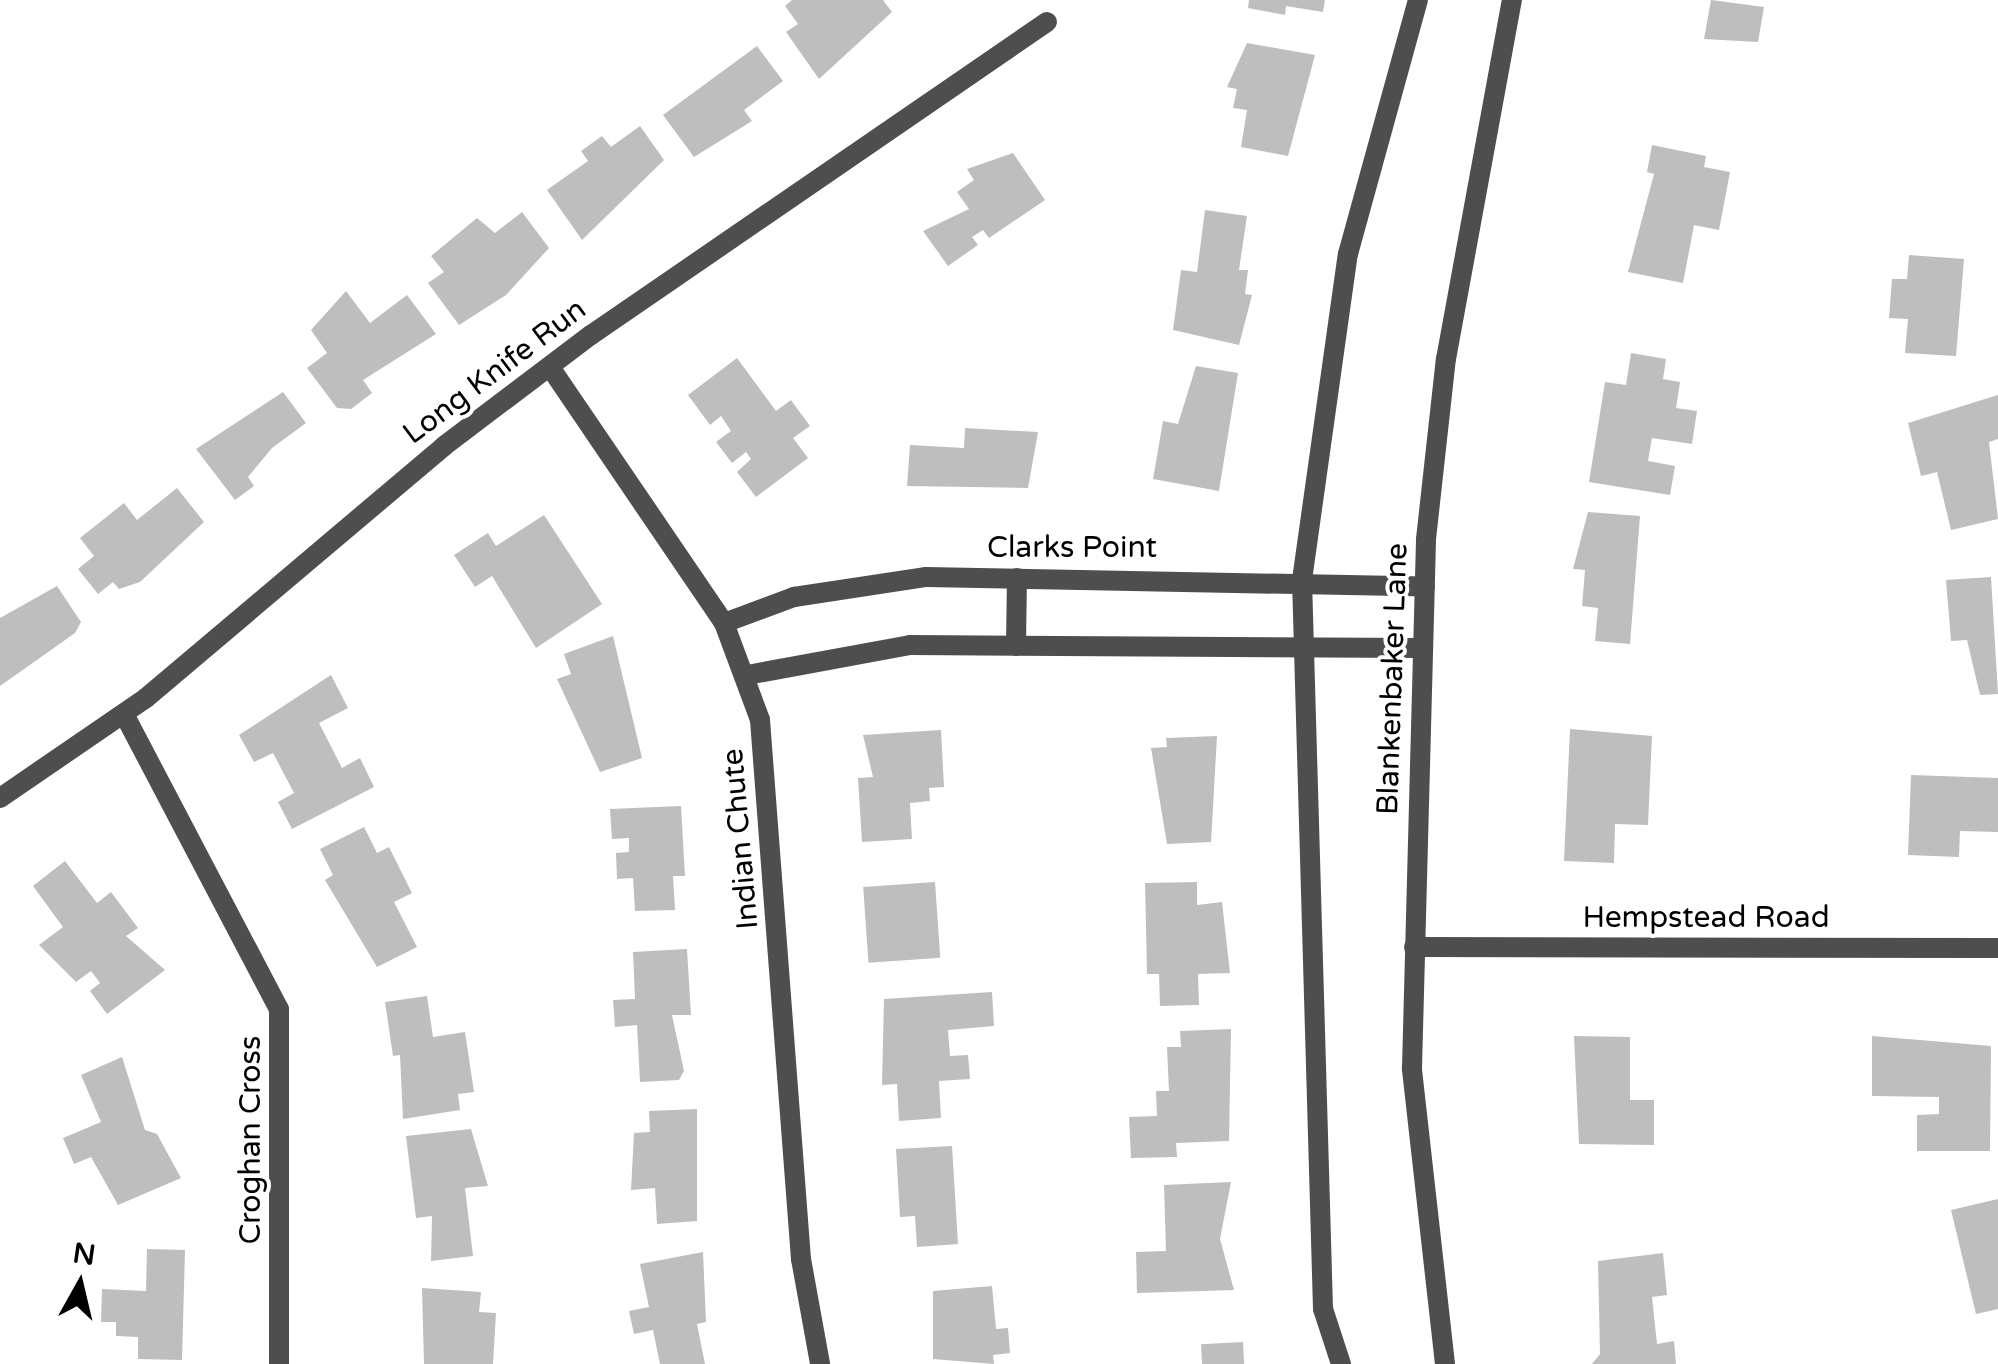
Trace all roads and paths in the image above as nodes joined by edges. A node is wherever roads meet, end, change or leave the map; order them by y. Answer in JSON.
{"nodes":[{"id":1,"x":1418,"y":0,"type":"edge"},
{"id":2,"x":1512,"y":0,"type":"edge"},
{"id":3,"x":1047,"y":22,"type":"dead end"},
{"id":4,"x":550,"y":367,"type":"junction"},
{"id":5,"x":1017,"y":578,"type":"junction"},
{"id":6,"x":1302,"y":580,"type":"junction"},
{"id":7,"x":1425,"y":586,"type":"junction"},
{"id":8,"x":724,"y":623,"type":"junction"},
{"id":9,"x":1016,"y":646,"type":"junction"},
{"id":10,"x":1302,"y":648,"type":"junction"},
{"id":11,"x":1423,"y":648,"type":"junction"},
{"id":12,"x":747,"y":675,"type":"junction"},
{"id":13,"x":124,"y":714,"type":"junction"},
{"id":14,"x":0,"y":798,"type":"edge"},
{"id":15,"x":1414,"y":947,"type":"junction"},
{"id":16,"x":1998,"y":948,"type":"edge"},
{"id":17,"x":279,"y":1364,"type":"edge"},
{"id":18,"x":820,"y":1364,"type":"edge"},
{"id":19,"x":1341,"y":1364,"type":"edge"},
{"id":20,"x":1445,"y":1364,"type":"edge"}],
"edges":[{"from":1,"to":6,"type":"street"},
{"from":2,"to":7,"type":"street","name":"Blankenbaker Lane"},
{"from":3,"to":4,"type":"street","name":"Long Knife Run"},
{"from":4,"to":8,"type":"street","name":"Indian Chute"},
{"from":4,"to":13,"type":"street","name":"Long Knife Run"},
{"from":5,"to":6,"type":"street","name":"Clarks Point"},
{"from":5,"to":8,"type":"street","name":"Clarks Point"},
{"from":5,"to":9,"type":"street"},
{"from":6,"to":7,"type":"street","name":"Clarks Point"},
{"from":6,"to":10,"type":"street"},
{"from":7,"to":11,"type":"street","name":"Blankenbaker Lane"},
{"from":8,"to":12,"type":"street","name":"Indian Chute"},
{"from":9,"to":10,"type":"street"},
{"from":9,"to":12,"type":"street"},
{"from":10,"to":11,"type":"street"},
{"from":10,"to":19,"type":"street"},
{"from":11,"to":15,"type":"street","name":"Blankenbaker Lane"},
{"from":12,"to":18,"type":"street","name":"Indian Chute"},
{"from":13,"to":14,"type":"street","name":"Long Knife Run"},
{"from":13,"to":17,"type":"street","name":"Croghan Cross"},
{"from":15,"to":16,"type":"street","name":"Hempstead Road"},
{"from":15,"to":20,"type":"street","name":"Blankenbaker Lane"}]}
